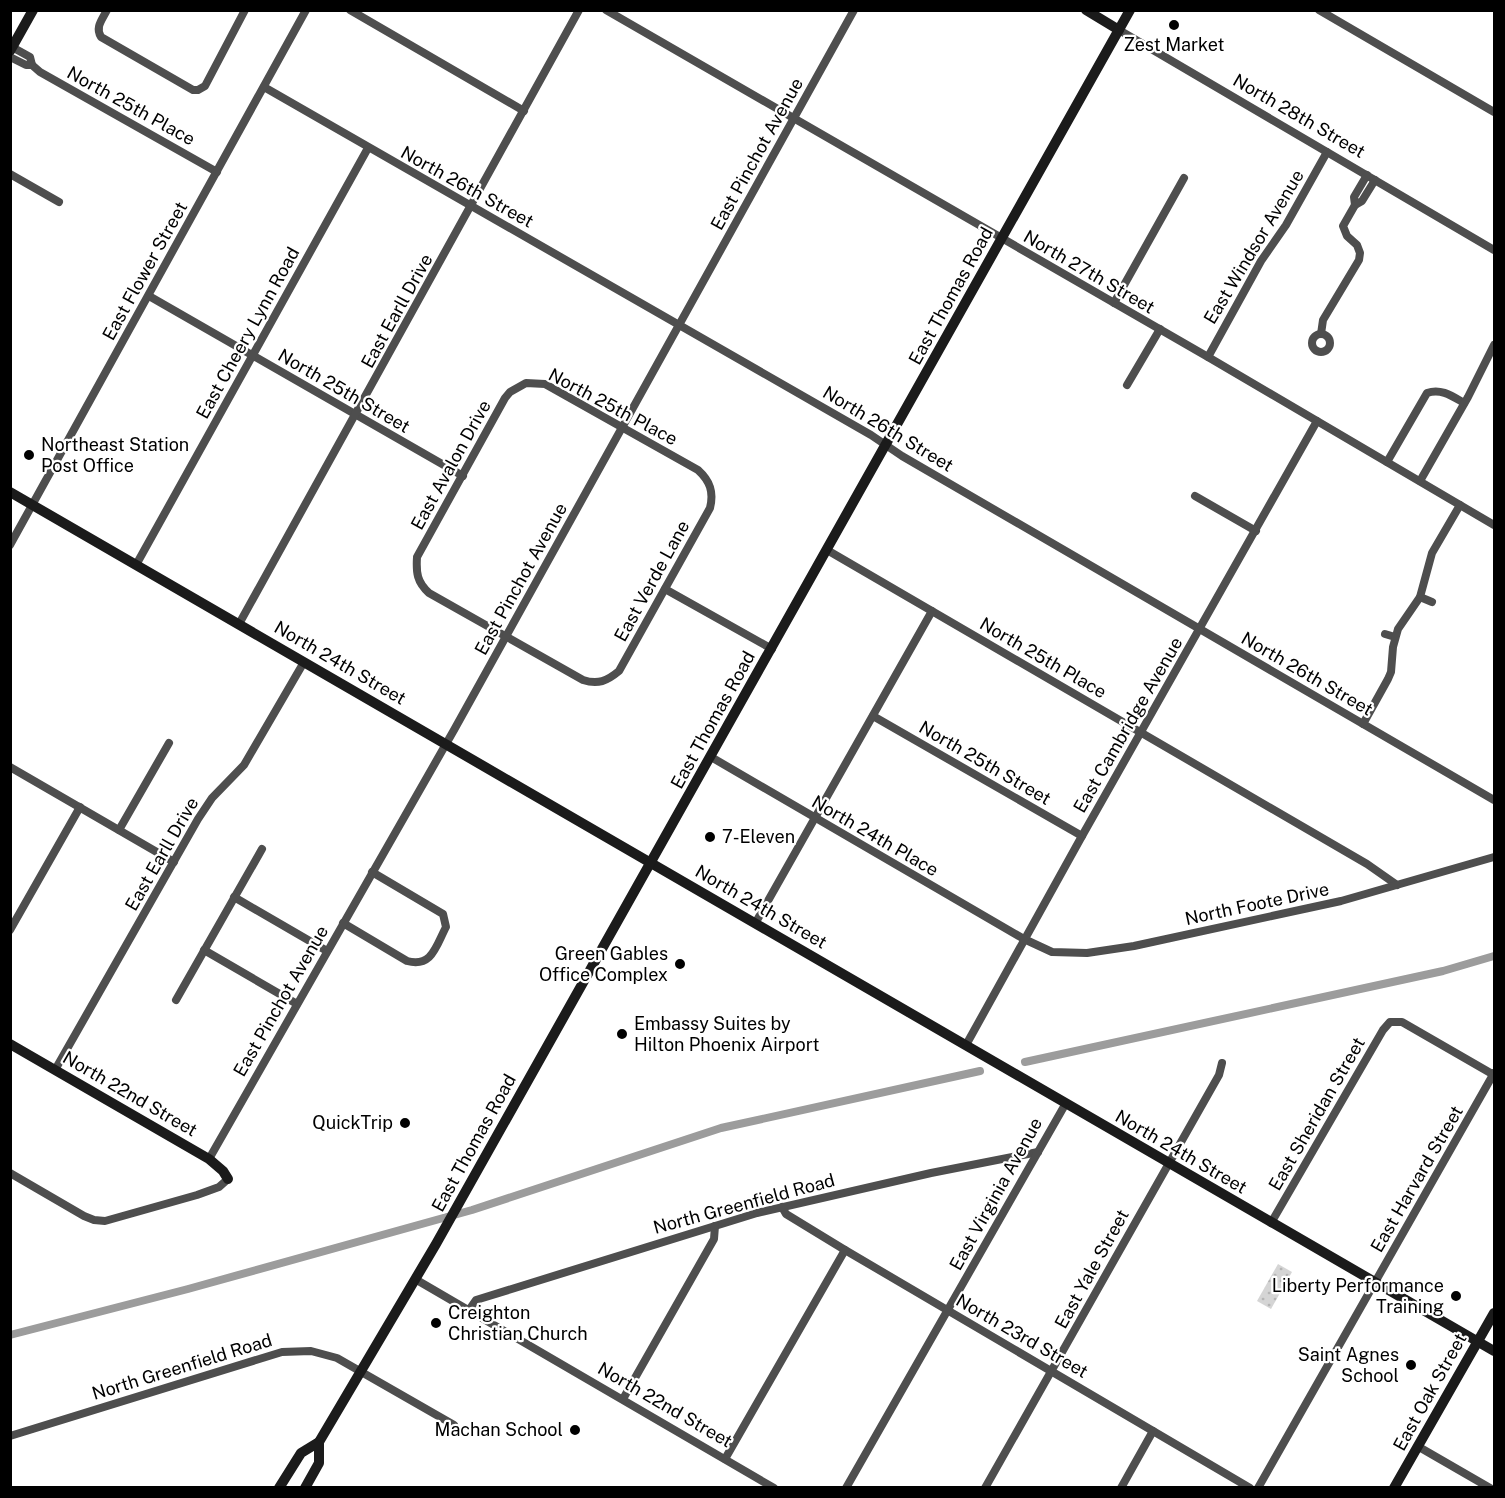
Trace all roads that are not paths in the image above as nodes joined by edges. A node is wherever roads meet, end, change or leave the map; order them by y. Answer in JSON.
{"nodes":[{"id":1,"x":33,"y":10,"type":"edge"},
{"id":2,"x":107,"y":10,"type":"edge"},
{"id":3,"x":245,"y":10,"type":"edge"},
{"id":4,"x":306,"y":10,"type":"edge"},
{"id":5,"x":350,"y":10,"type":"edge"},
{"id":6,"x":579,"y":10,"type":"edge"},
{"id":7,"x":606,"y":10,"type":"edge"},
{"id":8,"x":854,"y":10,"type":"edge"},
{"id":9,"x":1086,"y":10,"type":"edge"},
{"id":10,"x":1130,"y":10,"type":"edge"},
{"id":11,"x":1319,"y":10,"type":"edge"},
{"id":12,"x":1119,"y":30,"type":"junction"},
{"id":13,"x":11,"y":52,"type":"edge"},
{"id":14,"x":264,"y":87,"type":"junction"},
{"id":15,"x":524,"y":111,"type":"junction"},
{"id":16,"x":1494,"y":112,"type":"edge"},
{"id":17,"x":794,"y":119,"type":"junction"},
{"id":18,"x":368,"y":148,"type":"junction"},
{"id":19,"x":1327,"y":152,"type":"junction"},
{"id":20,"x":217,"y":172,"type":"junction"},
{"id":21,"x":10,"y":174,"type":"edge"},
{"id":22,"x":1367,"y":175,"type":"junction"},
{"id":23,"x":1184,"y":178,"type":"dead end"},
{"id":24,"x":1375,"y":180,"type":"junction"},
{"id":25,"x":59,"y":202,"type":"dead end"},
{"id":26,"x":1355,"y":205,"type":"junction"},
{"id":27,"x":471,"y":207,"type":"junction"},
{"id":28,"x":1002,"y":239,"type":"junction"},
{"id":29,"x":1494,"y":250,"type":"edge"},
{"id":30,"x":149,"y":296,"type":"junction"},
{"id":31,"x":1114,"y":303,"type":"junction"},
{"id":32,"x":681,"y":326,"type":"junction"},
{"id":33,"x":1160,"y":329,"type":"junction"},
{"id":34,"x":1321,"y":334,"type":"dead end"},
{"id":35,"x":1494,"y":345,"type":"edge"},
{"id":36,"x":252,"y":356,"type":"junction"},
{"id":37,"x":1208,"y":357,"type":"junction"},
{"id":38,"x":526,"y":383,"type":"joint"},
{"id":39,"x":1127,"y":385,"type":"dead end"},
{"id":40,"x":1464,"y":403,"type":"junction"},
{"id":41,"x":356,"y":414,"type":"junction"},
{"id":42,"x":1317,"y":421,"type":"junction"},
{"id":43,"x":623,"y":428,"type":"junction"},
{"id":44,"x":886,"y":445,"type":"junction"},
{"id":45,"x":1387,"y":462,"type":"junction"},
{"id":46,"x":462,"y":476,"type":"junction"},
{"id":47,"x":1420,"y":481,"type":"junction"},
{"id":48,"x":711,"y":486,"type":"joint"},
{"id":49,"x":10,"y":492,"type":"edge"},
{"id":50,"x":1195,"y":495,"type":"dead end"},
{"id":51,"x":32,"y":505,"type":"junction"},
{"id":52,"x":1460,"y":505,"type":"junction"},
{"id":53,"x":1494,"y":525,"type":"edge"},
{"id":54,"x":1256,"y":531,"type":"junction"},
{"id":55,"x":10,"y":545,"type":"edge"},
{"id":56,"x":827,"y":550,"type":"junction"},
{"id":57,"x":136,"y":565,"type":"junction"},
{"id":58,"x":665,"y":589,"type":"junction"},
{"id":59,"x":1420,"y":597,"type":"junction"},
{"id":60,"x":1432,"y":602,"type":"dead end"},
{"id":61,"x":932,"y":611,"type":"junction"},
{"id":62,"x":239,"y":624,"type":"junction"},
{"id":63,"x":1200,"y":629,"type":"junction"},
{"id":64,"x":1385,"y":634,"type":"dead end"},
{"id":65,"x":505,"y":637,"type":"junction"},
{"id":66,"x":1395,"y":637,"type":"junction"},
{"id":67,"x":772,"y":649,"type":"junction"},
{"id":68,"x":304,"y":662,"type":"junction"},
{"id":69,"x":873,"y":716,"type":"junction"},
{"id":70,"x":1363,"y":723,"type":"junction"},
{"id":71,"x":1141,"y":732,"type":"junction"},
{"id":72,"x":169,"y":743,"type":"dead end"},
{"id":73,"x":446,"y":744,"type":"junction"},
{"id":74,"x":711,"y":758,"type":"junction"},
{"id":75,"x":10,"y":767,"type":"edge"},
{"id":76,"x":1494,"y":800,"type":"edge"},
{"id":77,"x":80,"y":807,"type":"junction"},
{"id":78,"x":815,"y":818,"type":"junction"},
{"id":79,"x":119,"y":830,"type":"junction"},
{"id":80,"x":1082,"y":836,"type":"junction"},
{"id":81,"x":262,"y":849,"type":"dead end"},
{"id":82,"x":1494,"y":857,"type":"edge"},
{"id":83,"x":174,"y":862,"type":"junction"},
{"id":84,"x":652,"y":862,"type":"junction"},
{"id":85,"x":372,"y":872,"type":"junction"},
{"id":86,"x":1397,"y":885,"type":"junction"},
{"id":87,"x":234,"y":897,"type":"junction"},
{"id":88,"x":756,"y":922,"type":"junction"},
{"id":89,"x":343,"y":923,"type":"junction"},
{"id":90,"x":10,"y":930,"type":"edge"},
{"id":91,"x":1024,"y":939,"type":"junction"},
{"id":92,"x":204,"y":950,"type":"junction"},
{"id":93,"x":327,"y":951,"type":"junction"},
{"id":94,"x":176,"y":1000,"type":"dead end"},
{"id":95,"x":297,"y":1004,"type":"junction"},
{"id":96,"x":10,"y":1044,"type":"edge"},
{"id":97,"x":966,"y":1045,"type":"junction"},
{"id":98,"x":1222,"y":1063,"type":"dead end"},
{"id":99,"x":54,"y":1070,"type":"junction"},
{"id":100,"x":1494,"y":1074,"type":"edge"},
{"id":101,"x":1066,"y":1103,"type":"junction"},
{"id":102,"x":1038,"y":1152,"type":"junction"},
{"id":103,"x":209,"y":1159,"type":"junction"},
{"id":104,"x":1169,"y":1164,"type":"junction"},
{"id":105,"x":10,"y":1173,"type":"edge"},
{"id":106,"x":228,"y":1179,"type":"joint"},
{"id":107,"x":782,"y":1207,"type":"junction"},
{"id":108,"x":1271,"y":1223,"type":"junction"},
{"id":109,"x":715,"y":1226,"type":"junction"},
{"id":110,"x":845,"y":1250,"type":"junction"},
{"id":111,"x":415,"y":1279,"type":"junction"},
{"id":112,"x":1376,"y":1283,"type":"junction"},
{"id":113,"x":468,"y":1310,"type":"junction"},
{"id":114,"x":948,"y":1310,"type":"junction"},
{"id":115,"x":1494,"y":1312,"type":"edge"},
{"id":116,"x":1478,"y":1341,"type":"junction"},
{"id":117,"x":1494,"y":1351,"type":"edge"},
{"id":118,"x":361,"y":1371,"type":"junction"},
{"id":119,"x":1052,"y":1371,"type":"junction"},
{"id":120,"x":623,"y":1399,"type":"junction"},
{"id":121,"x":454,"y":1425,"type":"dead end"},
{"id":122,"x":1154,"y":1431,"type":"junction"},
{"id":123,"x":10,"y":1436,"type":"edge"},
{"id":124,"x":319,"y":1442,"type":"junction"},
{"id":125,"x":1419,"y":1447,"type":"junction"},
{"id":126,"x":725,"y":1459,"type":"junction"},
{"id":127,"x":279,"y":1488,"type":"edge"},
{"id":128,"x":305,"y":1488,"type":"edge"},
{"id":129,"x":774,"y":1488,"type":"edge"},
{"id":130,"x":846,"y":1488,"type":"edge"},
{"id":131,"x":985,"y":1488,"type":"edge"},
{"id":132,"x":1121,"y":1488,"type":"edge"},
{"id":133,"x":1250,"y":1488,"type":"edge"},
{"id":134,"x":1258,"y":1488,"type":"edge"},
{"id":135,"x":1394,"y":1488,"type":"edge"},
{"id":136,"x":1490,"y":1488,"type":"edge"}],
"edges":[{"from":1,"to":13,"type":"main road"},
{"from":2,"to":3,"type":"street"},
{"from":4,"to":14,"type":"street","name":"East Flower Street"},
{"from":5,"to":15,"type":"street"},
{"from":6,"to":15,"type":"street","name":"East Earll Drive"},
{"from":7,"to":17,"type":"street","name":"North 27th Street"},
{"from":8,"to":17,"type":"street","name":"East Pinchot Avenue"},
{"from":9,"to":12,"type":"main road","name":"North 28th Street"},
{"from":10,"to":12,"type":"main road","name":"East Thomas Road"},
{"from":11,"to":16,"type":"street"},
{"from":12,"to":19,"type":"street","name":"North 28th Street"},
{"from":12,"to":28,"type":"main road","name":"East Thomas Road"},
{"from":13,"to":20,"type":"street","name":"North 25th Place"},
{"from":14,"to":18,"type":"street","name":"North 26th Street"},
{"from":14,"to":20,"type":"street","name":"East Flower Street"},
{"from":15,"to":27,"type":"street","name":"East Earll Drive"},
{"from":17,"to":28,"type":"street","name":"North 27th Street"},
{"from":17,"to":32,"type":"street","name":"East Pinchot Avenue"},
{"from":18,"to":27,"type":"street","name":"North 26th Street"},
{"from":18,"to":36,"type":"street","name":"East Cheery Lynn Road"},
{"from":19,"to":22,"type":"street","name":"North 28th Street"},
{"from":19,"to":37,"type":"street","name":"East Windsor Avenue"},
{"from":20,"to":30,"type":"street","name":"East Flower Street"},
{"from":21,"to":25,"type":"street"},
{"from":22,"to":24,"type":"street","name":"North 28th Street"},
{"from":22,"to":26,"type":"street"},
{"from":23,"to":31,"type":"street"},
{"from":24,"to":26,"type":"street"},
{"from":24,"to":29,"type":"street","name":"North 28th Street"},
{"from":26,"to":34,"type":"street"},
{"from":27,"to":32,"type":"street","name":"North 26th Street"},
{"from":27,"to":41,"type":"street","name":"East Earll Drive"},
{"from":28,"to":31,"type":"street","name":"North 27th Street"},
{"from":28,"to":44,"type":"main road","name":"East Thomas Road"},
{"from":30,"to":36,"type":"street","name":"North 25th Street"},
{"from":30,"to":51,"type":"street","name":"East Flower Street"},
{"from":31,"to":33,"type":"street","name":"North 27th Street"},
{"from":32,"to":43,"type":"street","name":"East Pinchot Avenue"},
{"from":32,"to":44,"type":"street","name":"North 26th Street"},
{"from":33,"to":37,"type":"street","name":"North 27th Street"},
{"from":33,"to":39,"type":"street"},
{"from":35,"to":40,"type":"street"},
{"from":36,"to":41,"type":"street","name":"North 25th Street"},
{"from":36,"to":57,"type":"street","name":"East Cheery Lynn Road"},
{"from":37,"to":42,"type":"street","name":"North 27th Street"},
{"from":38,"to":43,"type":"street","name":"North 25th Place"},
{"from":38,"to":46,"type":"street","name":"East Avalon Drive"},
{"from":40,"to":45,"type":"street"},
{"from":40,"to":47,"type":"street"},
{"from":41,"to":46,"type":"street","name":"North 25th Street"},
{"from":41,"to":62,"type":"street","name":"East Earll Drive"},
{"from":42,"to":45,"type":"street","name":"North 27th Street"},
{"from":42,"to":54,"type":"street","name":"East Cambridge Avenue"},
{"from":43,"to":48,"type":"street","name":"North 25th Place"},
{"from":43,"to":65,"type":"street","name":"East Pinchot Avenue"},
{"from":44,"to":56,"type":"main road","name":"East Thomas Road"},
{"from":44,"to":63,"type":"street","name":"North 26th Street"},
{"from":45,"to":47,"type":"street","name":"North 27th Street"},
{"from":46,"to":65,"type":"street","name":"East Avalon Drive"},
{"from":47,"to":52,"type":"street","name":"North 27th Street"},
{"from":48,"to":58,"type":"street","name":"East Verde Lane"},
{"from":49,"to":51,"type":"main road","name":"North 24th Street"},
{"from":50,"to":54,"type":"street"},
{"from":51,"to":55,"type":"street","name":"East Flower Street"},
{"from":51,"to":57,"type":"main road","name":"North 24th Street"},
{"from":52,"to":53,"type":"street","name":"North 27th Street"},
{"from":52,"to":59,"type":"street"},
{"from":54,"to":63,"type":"street","name":"East Cambridge Avenue"},
{"from":56,"to":61,"type":"street","name":"North 25th Place"},
{"from":56,"to":67,"type":"main road","name":"East Thomas Road"},
{"from":57,"to":62,"type":"main road","name":"North 24th Street"},
{"from":58,"to":65,"type":"street","name":"East Verde Lane"},
{"from":58,"to":67,"type":"street"},
{"from":59,"to":60,"type":"street"},
{"from":59,"to":66,"type":"street"},
{"from":61,"to":69,"type":"street"},
{"from":61,"to":71,"type":"street","name":"North 25th Place"},
{"from":62,"to":68,"type":"main road","name":"North 24th Street"},
{"from":63,"to":70,"type":"street","name":"North 26th Street"},
{"from":63,"to":71,"type":"street","name":"East Cambridge Avenue"},
{"from":64,"to":66,"type":"street"},
{"from":65,"to":73,"type":"street","name":"East Pinchot Avenue"},
{"from":66,"to":70,"type":"street"},
{"from":67,"to":74,"type":"main road","name":"East Thomas Road"},
{"from":68,"to":73,"type":"main road","name":"North 24th Street"},
{"from":68,"to":83,"type":"street","name":"East Earll Drive"},
{"from":69,"to":78,"type":"street"},
{"from":69,"to":80,"type":"street","name":"North 25th Street"},
{"from":70,"to":76,"type":"street","name":"North 26th Street"},
{"from":71,"to":80,"type":"street","name":"East Cambridge Avenue"},
{"from":71,"to":86,"type":"street","name":"North 25th Place"},
{"from":72,"to":79,"type":"street"},
{"from":73,"to":84,"type":"main road","name":"North 24th Street"},
{"from":73,"to":85,"type":"street","name":"East Pinchot Avenue"},
{"from":74,"to":78,"type":"street","name":"North 24th Place"},
{"from":74,"to":84,"type":"main road","name":"East Thomas Road"},
{"from":75,"to":77,"type":"street"},
{"from":77,"to":79,"type":"street"},
{"from":77,"to":90,"type":"street"},
{"from":78,"to":88,"type":"street"},
{"from":78,"to":91,"type":"street","name":"North 24th Place"},
{"from":79,"to":83,"type":"street"},
{"from":80,"to":91,"type":"street","name":"East Cambridge Avenue"},
{"from":81,"to":87,"type":"street"},
{"from":82,"to":86,"type":"street","name":"North Foote Drive"},
{"from":83,"to":99,"type":"street","name":"East Earll Drive"},
{"from":84,"to":88,"type":"main road","name":"North 24th Street"},
{"from":84,"to":111,"type":"main road","name":"East Thomas Road"},
{"from":85,"to":89,"type":"street","name":"East Pinchot Avenue"},
{"from":85,"to":89,"type":"street"},
{"from":86,"to":91,"type":"street","name":"North Foote Drive"},
{"from":87,"to":92,"type":"street"},
{"from":87,"to":93,"type":"street"},
{"from":88,"to":97,"type":"main road","name":"North 24th Street"},
{"from":89,"to":93,"type":"street","name":"East Pinchot Avenue"},
{"from":91,"to":97,"type":"street","name":"East Cambridge Avenue"},
{"from":92,"to":94,"type":"street"},
{"from":92,"to":95,"type":"street"},
{"from":93,"to":95,"type":"street","name":"East Pinchot Avenue"},
{"from":95,"to":103,"type":"street","name":"East Pinchot Avenue"},
{"from":96,"to":99,"type":"main road","name":"North 22nd Street"},
{"from":97,"to":101,"type":"main road","name":"North 24th Street"},
{"from":98,"to":104,"type":"street","name":"East Yale Street"},
{"from":99,"to":103,"type":"main road","name":"North 22nd Street"},
{"from":100,"to":108,"type":"street","name":"East Sheridan Street"},
{"from":100,"to":112,"type":"street","name":"East Harvard Street"},
{"from":101,"to":102,"type":"street","name":"East Virginia Avenue"},
{"from":101,"to":104,"type":"main road","name":"North 24th Street"},
{"from":102,"to":107,"type":"street","name":"North Greenfield Road"},
{"from":102,"to":114,"type":"street","name":"East Virginia Avenue"},
{"from":103,"to":106,"type":"main road","name":"North 22nd Street"},
{"from":104,"to":108,"type":"main road","name":"North 24th Street"},
{"from":104,"to":119,"type":"street","name":"East Yale Street"},
{"from":105,"to":106,"type":"street"},
{"from":107,"to":109,"type":"street","name":"North Greenfield Road"},
{"from":107,"to":110,"type":"street","name":"North 23rd Street"},
{"from":108,"to":112,"type":"main road","name":"North 24th Street"},
{"from":109,"to":113,"type":"street","name":"North Greenfield Road"},
{"from":109,"to":120,"type":"street"},
{"from":110,"to":114,"type":"street","name":"North 23rd Street"},
{"from":110,"to":126,"type":"street"},
{"from":111,"to":113,"type":"street","name":"North 22nd Street"},
{"from":111,"to":118,"type":"main road","name":"East Thomas Road"},
{"from":112,"to":116,"type":"main road","name":"North 24th Street"},
{"from":112,"to":134,"type":"street","name":"East Harvard Street"},
{"from":113,"to":120,"type":"street","name":"North 22nd Street"},
{"from":114,"to":119,"type":"street","name":"North 23rd Street"},
{"from":114,"to":130,"type":"street","name":"East Virginia Avenue"},
{"from":115,"to":116,"type":"main road","name":"East Oak Street"},
{"from":116,"to":117,"type":"main road","name":"North 24th Street"},
{"from":116,"to":125,"type":"main road","name":"East Oak Street"},
{"from":118,"to":121,"type":"street","name":"North Greenfield Road"},
{"from":118,"to":123,"type":"street","name":"North Greenfield Road"},
{"from":118,"to":124,"type":"main road","name":"East Thomas Road"},
{"from":119,"to":122,"type":"street","name":"North 23rd Street"},
{"from":119,"to":131,"type":"street","name":"East Yale Street"},
{"from":120,"to":126,"type":"street","name":"North 22nd Street"},
{"from":122,"to":132,"type":"street"},
{"from":122,"to":133,"type":"street","name":"North 23rd Street"},
{"from":124,"to":127,"type":"main road","name":"East Thomas Road"},
{"from":124,"to":128,"type":"main road","name":"East Thomas Road"},
{"from":125,"to":135,"type":"main road","name":"East Oak Street"},
{"from":125,"to":136,"type":"street"},
{"from":126,"to":129,"type":"street","name":"North 22nd Street"}]}
